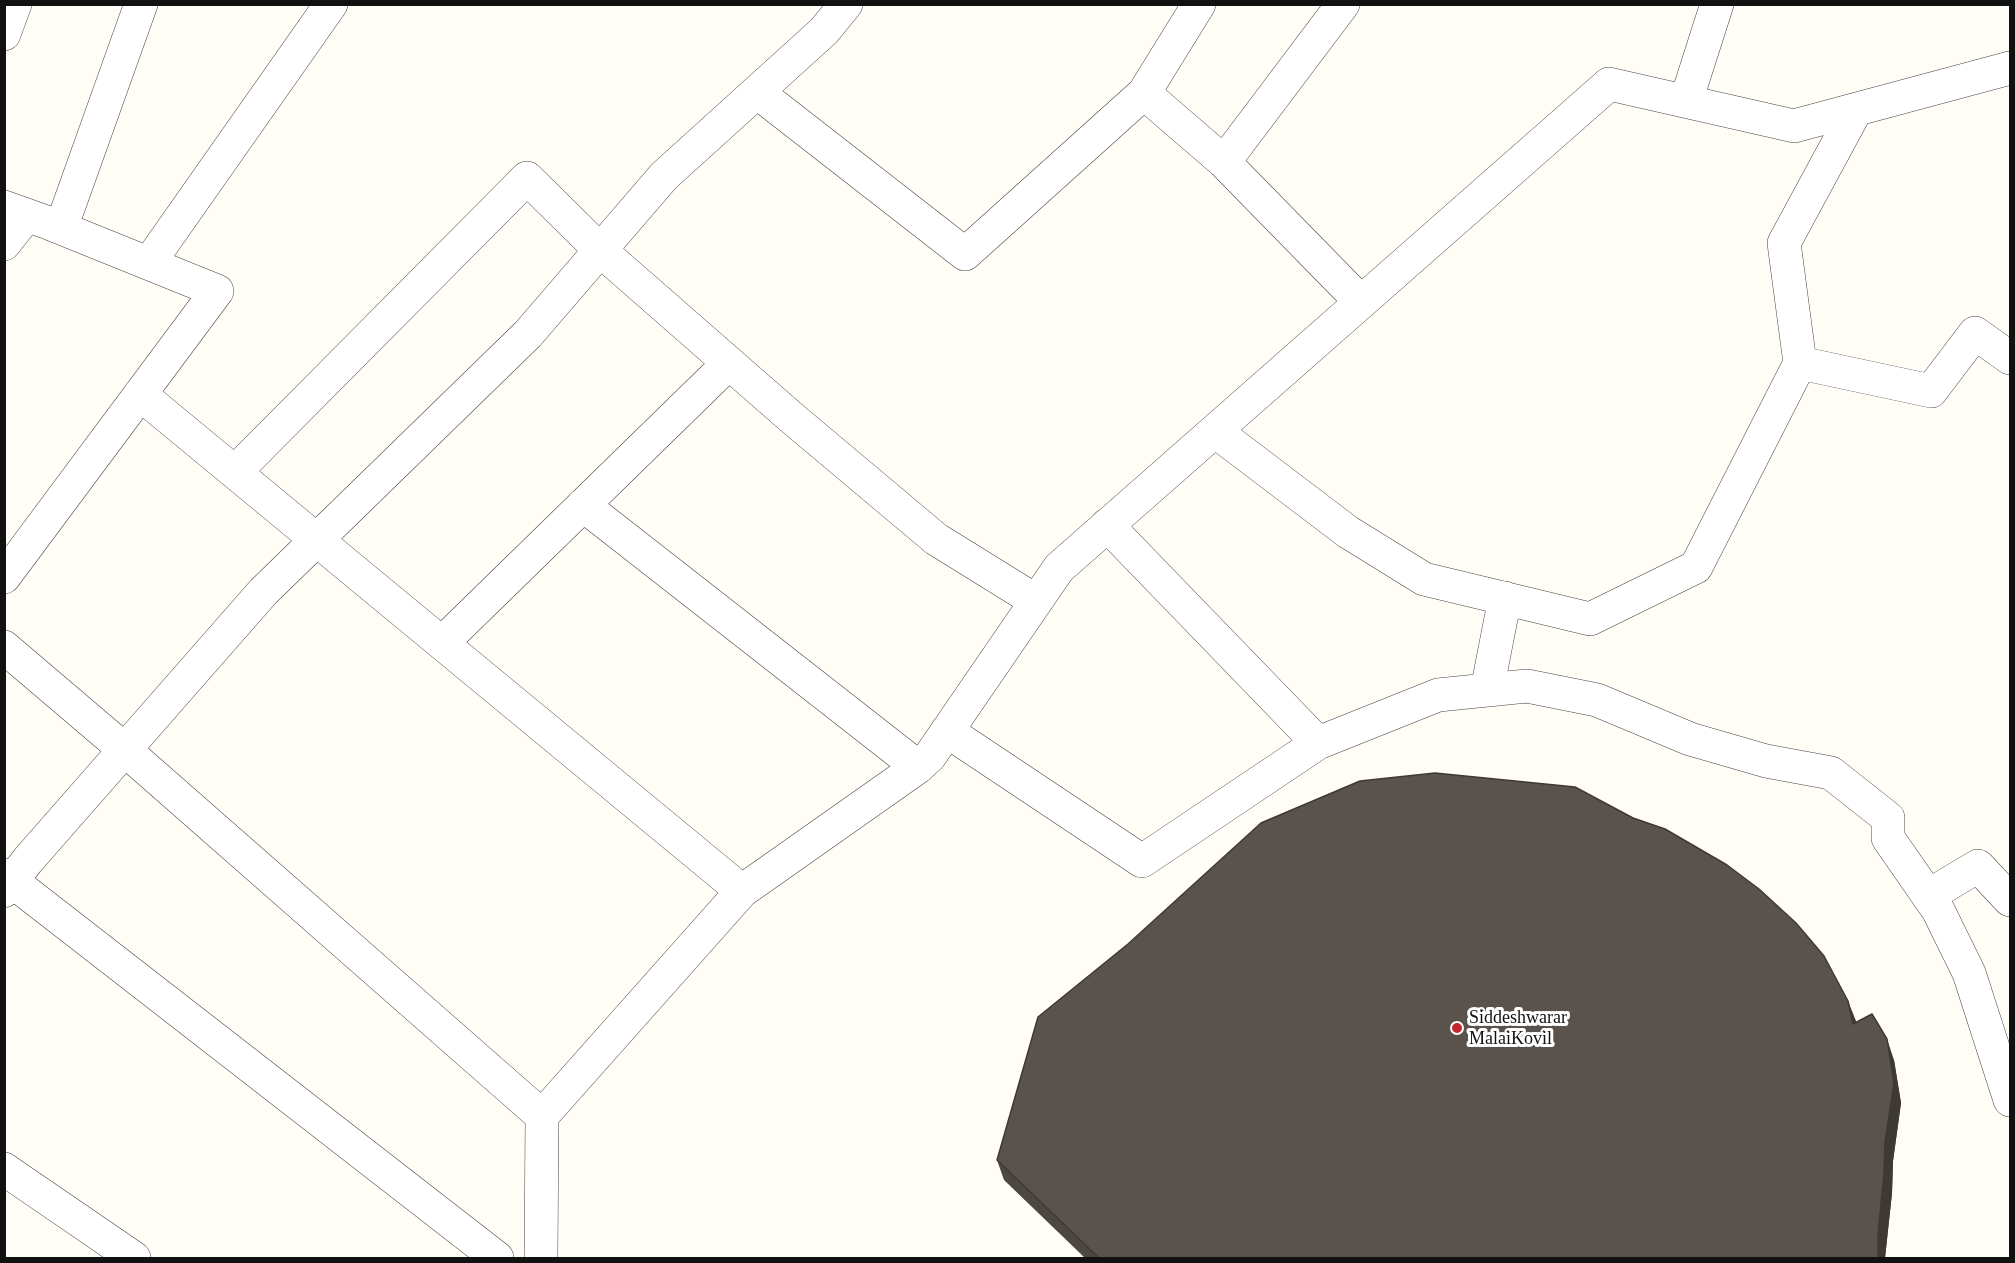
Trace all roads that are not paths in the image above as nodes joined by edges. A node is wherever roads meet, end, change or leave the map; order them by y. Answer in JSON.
{"nodes":[{"id":1,"x":15,"y":4,"type":"edge"},
{"id":2,"x":141,"y":4,"type":"edge"},
{"id":3,"x":331,"y":4,"type":"edge"},
{"id":4,"x":846,"y":4,"type":"edge"},
{"id":5,"x":1199,"y":4,"type":"edge"},
{"id":6,"x":1342,"y":4,"type":"edge"},
{"id":7,"x":1717,"y":4,"type":"edge"},
{"id":8,"x":4,"y":34,"type":"edge"},
{"id":9,"x":2010,"y":68,"type":"edge"},
{"id":10,"x":757,"y":92,"type":"junction"},
{"id":11,"x":1144,"y":93,"type":"junction"},
{"id":12,"x":1686,"y":101,"type":"junction"},
{"id":13,"x":1856,"y":110,"type":"junction"},
{"id":14,"x":1224,"y":162,"type":"junction"},
{"id":15,"x":16,"y":211,"type":"edge"},
{"id":16,"x":61,"y":228,"type":"junction"},
{"id":17,"x":4,"y":244,"type":"edge"},
{"id":18,"x":600,"y":251,"type":"junction"},
{"id":19,"x":149,"y":263,"type":"junction"},
{"id":20,"x":1361,"y":302,"type":"junction"},
{"id":21,"x":2010,"y":358,"type":"edge"},
{"id":22,"x":729,"y":363,"type":"junction"},
{"id":23,"x":1800,"y":363,"type":"junction"},
{"id":24,"x":140,"y":394,"type":"junction"},
{"id":25,"x":1215,"y":431,"type":"junction"},
{"id":26,"x":235,"y":472,"type":"junction"},
{"id":27,"x":584,"y":505,"type":"junction"},
{"id":28,"x":1107,"y":525,"type":"junction"},
{"id":29,"x":317,"y":539,"type":"junction"},
{"id":30,"x":4,"y":577,"type":"edge"},
{"id":31,"x":1505,"y":598,"type":"junction"},
{"id":32,"x":1036,"y":601,"type":"junction"},
{"id":33,"x":442,"y":643,"type":"junction"},
{"id":34,"x":4,"y":647,"type":"edge"},
{"id":35,"x":1487,"y":690,"type":"junction"},
{"id":36,"x":947,"y":731,"type":"junction"},
{"id":37,"x":1318,"y":743,"type":"junction"},
{"id":38,"x":125,"y":750,"type":"junction"},
{"id":39,"x":918,"y":767,"type":"junction"},
{"id":40,"x":7,"y":882,"type":"edge"},
{"id":41,"x":742,"y":891,"type":"junction"},
{"id":42,"x":1928,"y":896,"type":"junction"},
{"id":43,"x":2010,"y":900,"type":"edge"},
{"id":44,"x":2010,"y":1100,"type":"edge"},
{"id":45,"x":542,"y":1116,"type":"junction"},
{"id":46,"x":4,"y":1169,"type":"edge"},
{"id":47,"x":134,"y":1258,"type":"edge"},
{"id":48,"x":497,"y":1258,"type":"edge"},
{"id":49,"x":541,"y":1258,"type":"edge"}],
"edges":[{"from":1,"to":8,"type":"street"},
{"from":2,"to":16,"type":"street"},
{"from":3,"to":19,"type":"street"},
{"from":4,"to":10,"type":"street"},
{"from":5,"to":11,"type":"street"},
{"from":6,"to":14,"type":"street"},
{"from":7,"to":12,"type":"street"},
{"from":9,"to":13,"type":"street"},
{"from":10,"to":11,"type":"street"},
{"from":10,"to":18,"type":"street"},
{"from":11,"to":14,"type":"street"},
{"from":12,"to":13,"type":"street"},
{"from":12,"to":20,"type":"street"},
{"from":13,"to":23,"type":"street"},
{"from":14,"to":20,"type":"street"},
{"from":15,"to":16,"type":"street"},
{"from":15,"to":17,"type":"street"},
{"from":16,"to":19,"type":"street"},
{"from":18,"to":22,"type":"street"},
{"from":18,"to":26,"type":"street"},
{"from":18,"to":29,"type":"street"},
{"from":19,"to":24,"type":"street"},
{"from":20,"to":25,"type":"street"},
{"from":21,"to":23,"type":"street"},
{"from":22,"to":27,"type":"street"},
{"from":22,"to":32,"type":"street"},
{"from":23,"to":31,"type":"street"},
{"from":24,"to":26,"type":"street"},
{"from":24,"to":30,"type":"street"},
{"from":25,"to":28,"type":"street"},
{"from":25,"to":31,"type":"street"},
{"from":26,"to":29,"type":"street"},
{"from":27,"to":33,"type":"street"},
{"from":27,"to":39,"type":"street"},
{"from":28,"to":32,"type":"street"},
{"from":28,"to":37,"type":"street"},
{"from":29,"to":33,"type":"street"},
{"from":29,"to":38,"type":"street"},
{"from":31,"to":35,"type":"street"},
{"from":32,"to":36,"type":"street"},
{"from":33,"to":41,"type":"street"},
{"from":34,"to":38,"type":"street"},
{"from":35,"to":37,"type":"street"},
{"from":35,"to":42,"type":"street"},
{"from":36,"to":37,"type":"street"},
{"from":36,"to":39,"type":"street"},
{"from":38,"to":40,"type":"street"},
{"from":38,"to":45,"type":"street"},
{"from":39,"to":41,"type":"street"},
{"from":40,"to":48,"type":"street"},
{"from":41,"to":45,"type":"street"},
{"from":42,"to":43,"type":"street"},
{"from":42,"to":44,"type":"street"},
{"from":45,"to":49,"type":"street"},
{"from":46,"to":47,"type":"street"}]}
